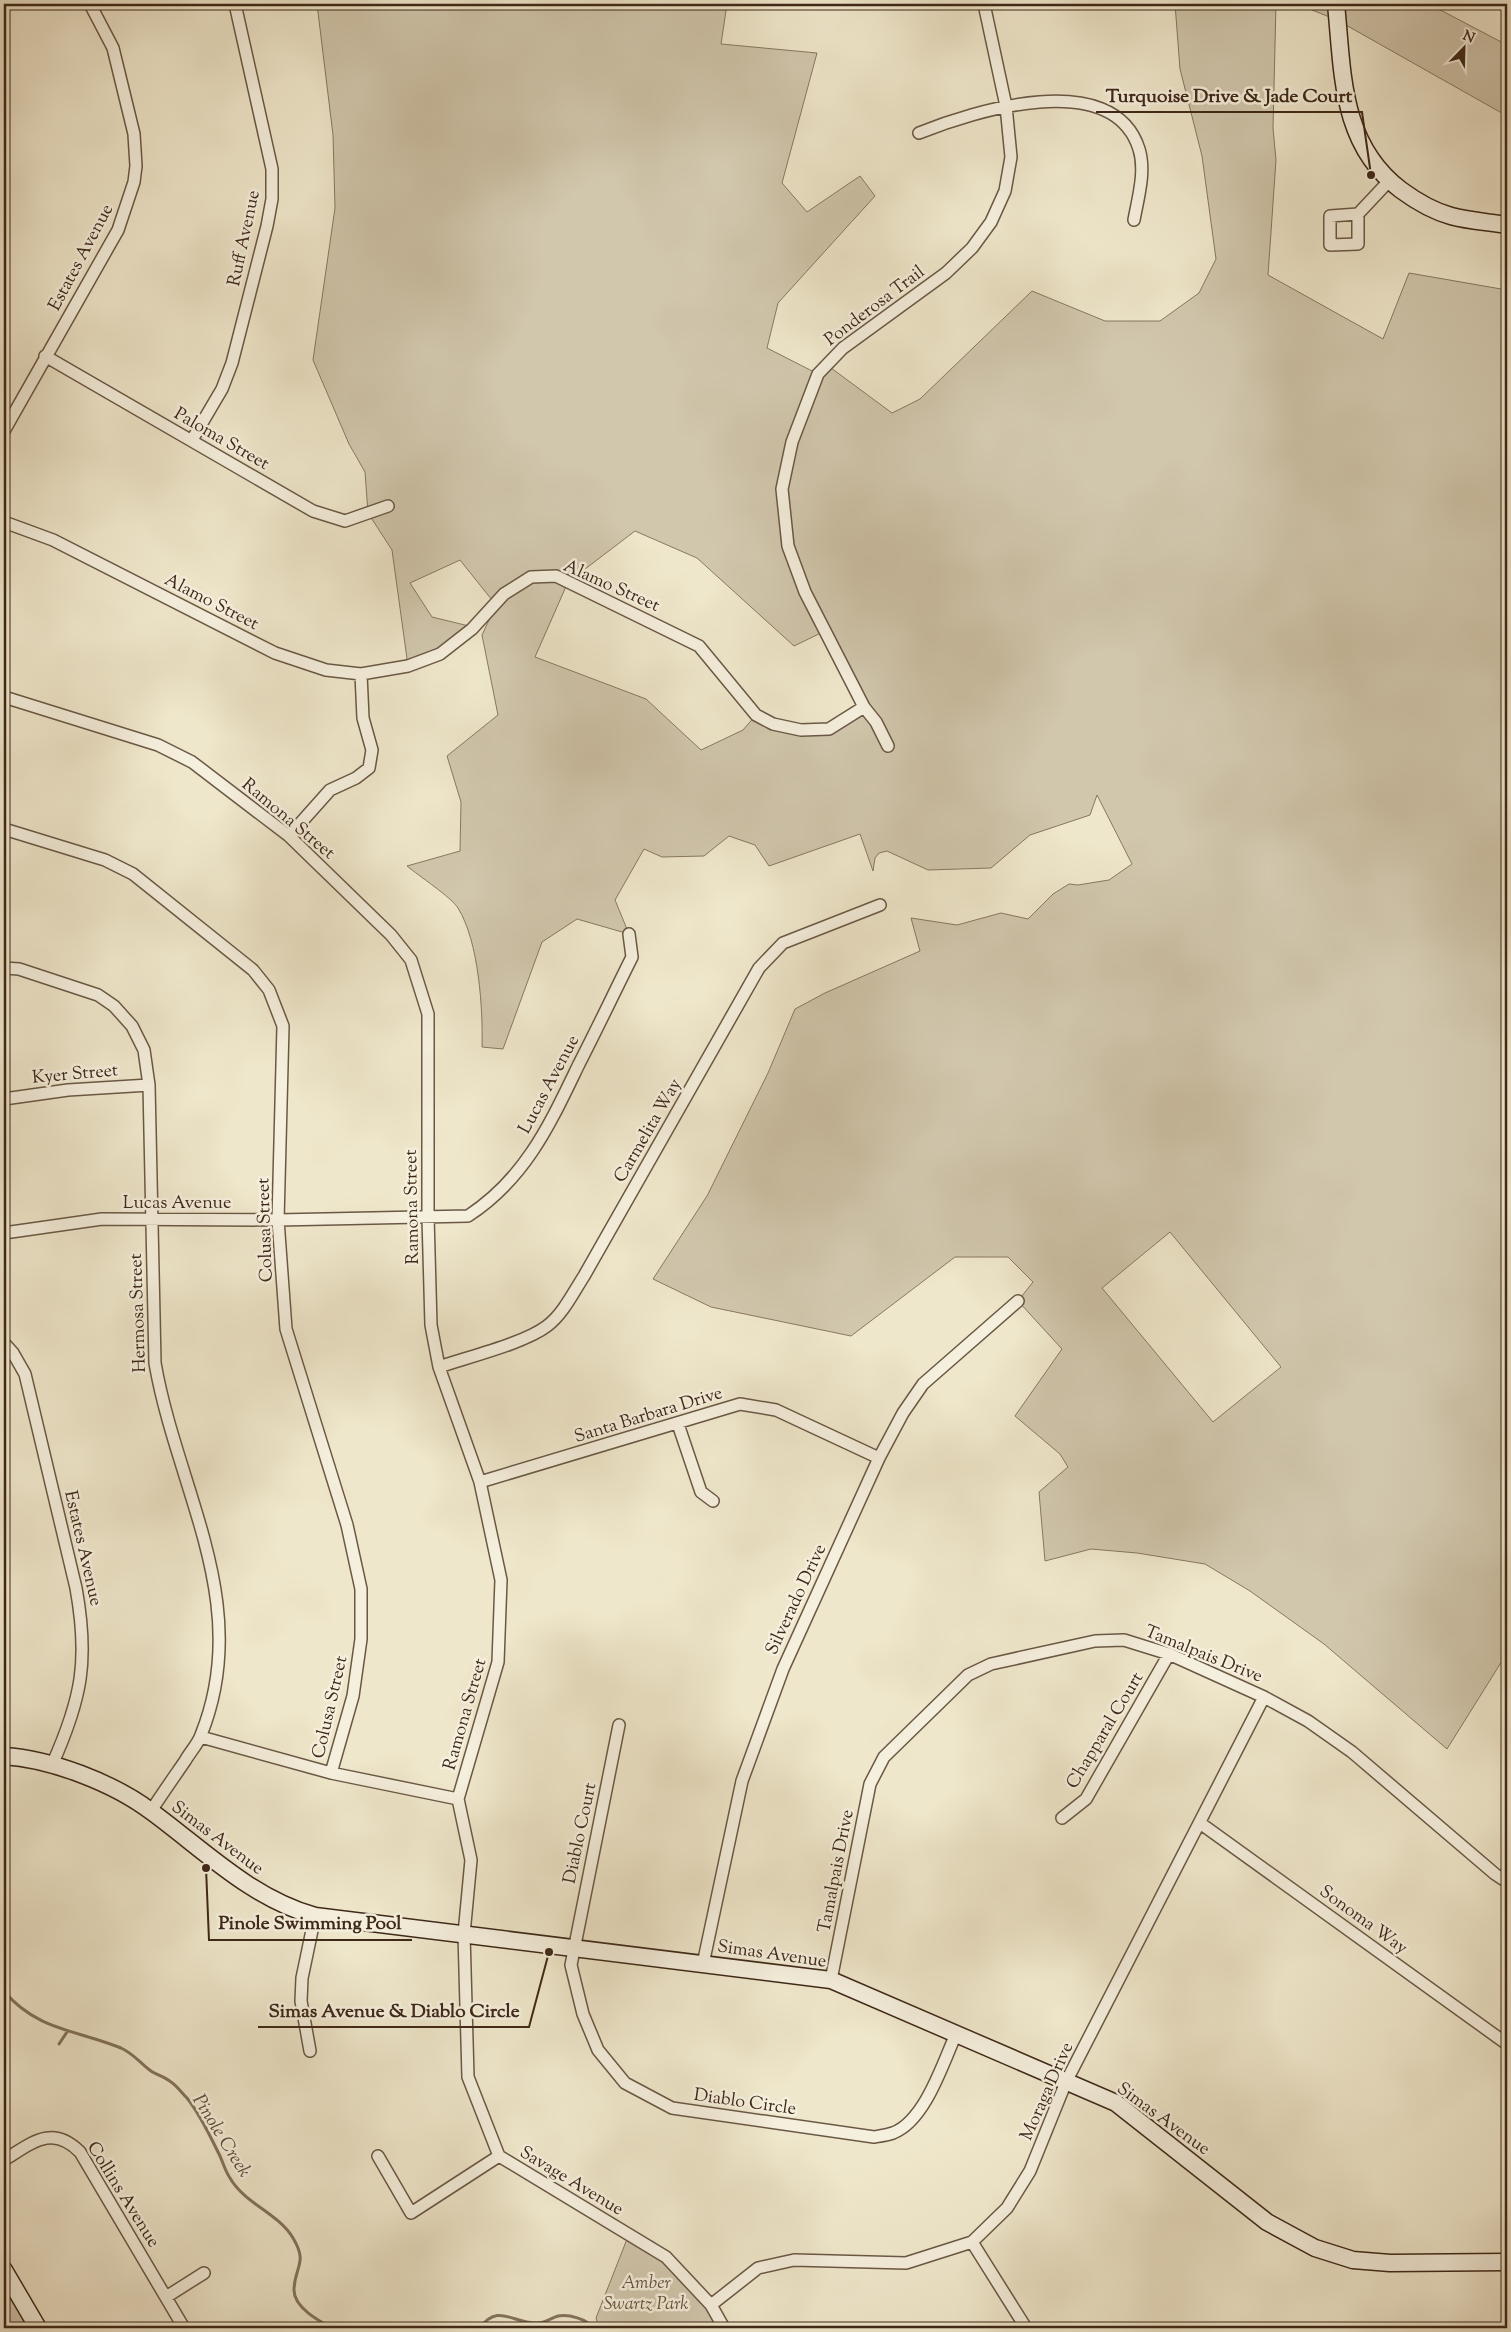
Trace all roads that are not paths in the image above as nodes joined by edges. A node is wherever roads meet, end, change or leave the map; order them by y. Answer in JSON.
{"nodes":[{"id":1,"x":90,"y":4,"type":"edge"},
{"id":2,"x":235,"y":4,"type":"edge"},
{"id":3,"x":984,"y":4,"type":"edge"},
{"id":4,"x":1336,"y":4,"type":"edge"},
{"id":5,"x":1006,"y":106,"type":"junction"},
{"id":6,"x":919,"y":132,"type":"dead end"},
{"id":7,"x":1389,"y":181,"type":"junction"},
{"id":8,"x":1358,"y":214,"type":"dead end"},
{"id":9,"x":1134,"y":220,"type":"dead end"},
{"id":10,"x":1507,"y":225,"type":"edge"},
{"id":11,"x":45,"y":356,"type":"junction"},
{"id":12,"x":4,"y":431,"type":"edge"},
{"id":13,"x":192,"y":440,"type":"junction"},
{"id":14,"x":388,"y":506,"type":"dead end"},
{"id":15,"x":4,"y":522,"type":"edge"},
{"id":16,"x":361,"y":674,"type":"junction"},
{"id":17,"x":4,"y":697,"type":"edge"},
{"id":18,"x":864,"y":707,"type":"junction"},
{"id":19,"x":888,"y":746,"type":"dead end"},
{"id":20,"x":4,"y":829,"type":"edge"},
{"id":21,"x":290,"y":836,"type":"junction"},
{"id":22,"x":880,"y":905,"type":"dead end"},
{"id":23,"x":630,"y":934,"type":"dead end"},
{"id":24,"x":4,"y":968,"type":"edge"},
{"id":25,"x":149,"y":1085,"type":"junction"},
{"id":26,"x":4,"y":1099,"type":"edge"},
{"id":27,"x":428,"y":1217,"type":"junction"},
{"id":28,"x":152,"y":1219,"type":"junction"},
{"id":29,"x":278,"y":1220,"type":"junction"},
{"id":30,"x":4,"y":1233,"type":"edge"},
{"id":31,"x":1018,"y":1301,"type":"dead end"},
{"id":32,"x":4,"y":1344,"type":"edge"},
{"id":33,"x":439,"y":1367,"type":"junction"},
{"id":34,"x":678,"y":1424,"type":"junction"},
{"id":35,"x":879,"y":1458,"type":"junction"},
{"id":36,"x":480,"y":1482,"type":"junction"},
{"id":37,"x":713,"y":1501,"type":"dead end"},
{"id":38,"x":1169,"y":1654,"type":"junction"},
{"id":39,"x":1264,"y":1697,"type":"junction"},
{"id":40,"x":619,"y":1725,"type":"dead end"},
{"id":41,"x":201,"y":1737,"type":"junction"},
{"id":42,"x":4,"y":1756,"type":"edge"},
{"id":43,"x":52,"y":1765,"type":"junction"},
{"id":44,"x":331,"y":1772,"type":"junction"},
{"id":45,"x":458,"y":1799,"type":"junction"},
{"id":46,"x":150,"y":1811,"type":"junction"},
{"id":47,"x":1062,"y":1818,"type":"dead end"},
{"id":48,"x":1200,"y":1823,"type":"junction"},
{"id":49,"x":1507,"y":1882,"type":"edge"},
{"id":50,"x":315,"y":1916,"type":"junction"},
{"id":51,"x":464,"y":1934,"type":"junction"},
{"id":52,"x":573,"y":1948,"type":"junction"},
{"id":53,"x":703,"y":1964,"type":"junction"},
{"id":54,"x":830,"y":1980,"type":"junction"},
{"id":55,"x":956,"y":2034,"type":"junction"},
{"id":56,"x":1507,"y":2044,"type":"edge"},
{"id":57,"x":310,"y":2051,"type":"dead end"},
{"id":58,"x":1066,"y":2082,"type":"junction"},
{"id":59,"x":378,"y":2156,"type":"dead end"},
{"id":60,"x":498,"y":2156,"type":"junction"},
{"id":61,"x":4,"y":2160,"type":"edge"},
{"id":62,"x":972,"y":2242,"type":"junction"},
{"id":63,"x":1507,"y":2262,"type":"edge"},
{"id":64,"x":4,"y":2270,"type":"edge"},
{"id":65,"x":204,"y":2273,"type":"dead end"},
{"id":66,"x":166,"y":2297,"type":"junction"},
{"id":67,"x":711,"y":2305,"type":"junction"},
{"id":68,"x":38,"y":2328,"type":"edge"},
{"id":69,"x":184,"y":2328,"type":"edge"},
{"id":70,"x":724,"y":2328,"type":"edge"},
{"id":71,"x":1026,"y":2328,"type":"edge"}],
"edges":[{"from":1,"to":11,"type":"street","name":"Estates Avenue"},
{"from":2,"to":13,"type":"street","name":"Ruff Avenue"},
{"from":3,"to":5,"type":"street","name":"Ponderosa Trail"},
{"from":4,"to":7,"type":"street"},
{"from":5,"to":6,"type":"street"},
{"from":5,"to":9,"type":"street"},
{"from":5,"to":18,"type":"street","name":"Ponderosa Trail"},
{"from":7,"to":8,"type":"street"},
{"from":7,"to":10,"type":"street"},
{"from":11,"to":12,"type":"street","name":"Estates Avenue"},
{"from":11,"to":13,"type":"street","name":"Paloma Street"},
{"from":13,"to":14,"type":"street","name":"Paloma Street"},
{"from":15,"to":16,"type":"street","name":"Alamo Street"},
{"from":16,"to":18,"type":"street","name":"Alamo Street"},
{"from":16,"to":21,"type":"street"},
{"from":17,"to":21,"type":"street","name":"Ramona Street"},
{"from":18,"to":19,"type":"street","name":"Ponderosa Trail"},
{"from":20,"to":29,"type":"street","name":"Colusa Street"},
{"from":21,"to":27,"type":"street","name":"Ramona Street"},
{"from":22,"to":33,"type":"street","name":"Carmelita Way"},
{"from":23,"to":27,"type":"street","name":"Lucas Avenue"},
{"from":24,"to":25,"type":"street","name":"Hermosa Street"},
{"from":25,"to":26,"type":"street","name":"Kyer Street"},
{"from":25,"to":28,"type":"street","name":"Hermosa Street"},
{"from":27,"to":29,"type":"street","name":"Lucas Avenue"},
{"from":27,"to":33,"type":"street","name":"Ramona Street"},
{"from":28,"to":29,"type":"street","name":"Lucas Avenue"},
{"from":28,"to":30,"type":"street","name":"Lucas Avenue"},
{"from":28,"to":41,"type":"street","name":"Hermosa Street"},
{"from":29,"to":44,"type":"street","name":"Colusa Street"},
{"from":31,"to":35,"type":"street","name":"Silverado Drive"},
{"from":32,"to":43,"type":"street","name":"Estates Avenue"},
{"from":33,"to":36,"type":"street","name":"Ramona Street"},
{"from":34,"to":35,"type":"street","name":"Santa Barbara Drive"},
{"from":34,"to":36,"type":"street","name":"Santa Barbara Drive"},
{"from":34,"to":37,"type":"street"},
{"from":35,"to":53,"type":"street","name":"Silverado Drive"},
{"from":36,"to":45,"type":"street","name":"Ramona Street"},
{"from":38,"to":39,"type":"street","name":"Tamalpais Drive"},
{"from":38,"to":47,"type":"street","name":"Chapparal Court"},
{"from":38,"to":54,"type":"street","name":"Tamalpais Drive"},
{"from":39,"to":48,"type":"street","name":"Moraga Drive"},
{"from":39,"to":49,"type":"street","name":"Tamalpais Drive"},
{"from":40,"to":52,"type":"street","name":"Diablo Court"},
{"from":41,"to":44,"type":"street"},
{"from":41,"to":46,"type":"street","name":"Hermosa Street"},
{"from":42,"to":43,"type":"street","name":"Simas Avenue"},
{"from":43,"to":46,"type":"street","name":"Simas Avenue"},
{"from":44,"to":45,"type":"street"},
{"from":45,"to":51,"type":"street","name":"Ramona Street"},
{"from":46,"to":50,"type":"street","name":"Simas Avenue"},
{"from":48,"to":56,"type":"street","name":"Sonoma Way"},
{"from":48,"to":58,"type":"street","name":"Moraga Drive"},
{"from":50,"to":51,"type":"street","name":"Simas Avenue"},
{"from":50,"to":57,"type":"street"},
{"from":51,"to":52,"type":"street","name":"Simas Avenue"},
{"from":51,"to":60,"type":"street","name":"Savage Avenue"},
{"from":52,"to":53,"type":"street","name":"Simas Avenue"},
{"from":52,"to":55,"type":"street","name":"Diablo Circle"},
{"from":53,"to":54,"type":"street","name":"Simas Avenue"},
{"from":54,"to":55,"type":"street","name":"Simas Avenue"},
{"from":55,"to":58,"type":"street","name":"Simas Avenue"},
{"from":58,"to":62,"type":"street","name":"Moraga Drive"},
{"from":58,"to":63,"type":"street","name":"Simas Avenue"},
{"from":59,"to":60,"type":"street"},
{"from":60,"to":67,"type":"street","name":"Savage Avenue"},
{"from":61,"to":66,"type":"street","name":"Collins Avenue"},
{"from":62,"to":67,"type":"street","name":"Moraga Drive"},
{"from":62,"to":71,"type":"street"},
{"from":64,"to":68,"type":"street"},
{"from":65,"to":66,"type":"street"},
{"from":66,"to":69,"type":"street","name":"Collins Avenue"},
{"from":67,"to":70,"type":"street","name":"Savage Avenue"}]}
